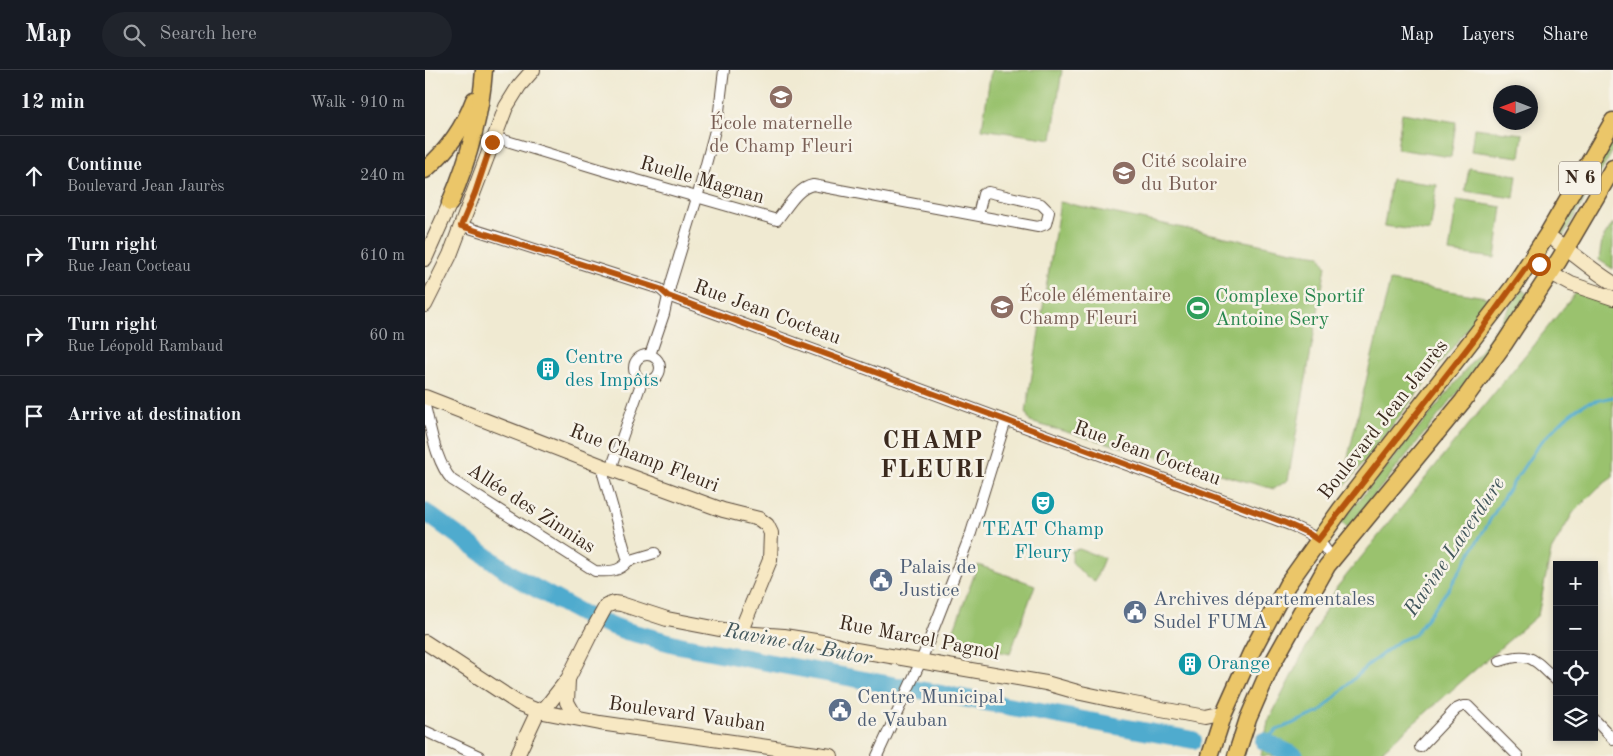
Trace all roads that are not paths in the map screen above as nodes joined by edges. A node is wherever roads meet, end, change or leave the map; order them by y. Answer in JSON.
{"nodes":[{"id":1,"x":533,"y":70,"type":"edge"},
{"id":2,"x":723,"y":70,"type":"edge"},
{"id":3,"x":484,"y":72,"type":"edge"},
{"id":4,"x":1613,"y":121,"type":"edge"},
{"id":5,"x":494,"y":137,"type":"junction"},
{"id":6,"x":1613,"y":168,"type":"edge"},
{"id":7,"x":425,"y":170,"type":"edge"},
{"id":8,"x":697,"y":198,"type":"junction"},
{"id":9,"x":451,"y":203,"type":"joint"},
{"id":10,"x":978,"y":215,"type":"junction"},
{"id":11,"x":461,"y":226,"type":"junction"},
{"id":12,"x":1547,"y":235,"type":"junction"},
{"id":13,"x":1567,"y":248,"type":"junction"},
{"id":14,"x":425,"y":258,"type":"edge"},
{"id":15,"x":1533,"y":258,"type":"junction"},
{"id":16,"x":1551,"y":273,"type":"junction"},
{"id":17,"x":1613,"y":283,"type":"edge"},
{"id":18,"x":668,"y":296,"type":"junction"},
{"id":19,"x":1613,"y":298,"type":"edge"},
{"id":20,"x":425,"y":304,"type":"edge"},
{"id":21,"x":650,"y":355,"type":"junction"},
{"id":22,"x":642,"y":381,"type":"junction"},
{"id":23,"x":425,"y":397,"type":"edge"},
{"id":24,"x":425,"y":406,"type":"edge"},
{"id":25,"x":1006,"y":420,"type":"junction"},
{"id":26,"x":608,"y":468,"type":"junction"},
{"id":27,"x":1318,"y":540,"type":"junction"},
{"id":28,"x":655,"y":553,"type":"dead end"},
{"id":29,"x":1332,"y":559,"type":"junction"},
{"id":30,"x":628,"y":561,"type":"junction"},
{"id":31,"x":751,"y":607,"type":"junction"},
{"id":32,"x":741,"y":633,"type":"junction"},
{"id":33,"x":756,"y":635,"type":"junction"},
{"id":34,"x":425,"y":642,"type":"edge"},
{"id":35,"x":1500,"y":661,"type":"dead end"},
{"id":36,"x":919,"y":665,"type":"junction"},
{"id":37,"x":1553,"y":677,"type":"edge"},
{"id":38,"x":568,"y":680,"type":"junction"},
{"id":39,"x":537,"y":711,"type":"junction"},
{"id":40,"x":1224,"y":713,"type":"junction"},
{"id":41,"x":576,"y":718,"type":"junction"},
{"id":42,"x":1598,"y":723,"type":"edge"},
{"id":43,"x":425,"y":731,"type":"edge"},
{"id":44,"x":1613,"y":739,"type":"edge"},
{"id":45,"x":1420,"y":747,"type":"dead end"},
{"id":46,"x":479,"y":756,"type":"edge"},
{"id":47,"x":517,"y":756,"type":"edge"},
{"id":48,"x":831,"y":756,"type":"edge"},
{"id":49,"x":877,"y":756,"type":"edge"},
{"id":50,"x":1210,"y":756,"type":"edge"},
{"id":51,"x":1227,"y":756,"type":"edge"},
{"id":52,"x":1236,"y":756,"type":"edge"},
{"id":53,"x":1518,"y":756,"type":"edge"}],
"edges":[{"from":1,"to":5,"type":"main road"},
{"from":2,"to":8,"type":"street"},
{"from":3,"to":7,"type":"main road"},
{"from":3,"to":9,"type":"main road"},
{"from":4,"to":12,"type":"main road","name":"Boulevard Jean Jaurès","number":"N 6"},
{"from":5,"to":8,"type":"street","name":"Ruelle Magnan"},
{"from":5,"to":11,"type":"main road"},
{"from":6,"to":13,"type":"main road","number":"N 6"},
{"from":8,"to":10,"type":"street","name":"Ruelle Magnan"},
{"from":8,"to":18,"type":"street"},
{"from":9,"to":14,"type":"main road"},
{"from":10,"to":10,"type":"street","name":"Ruelle Magnan"},
{"from":11,"to":18,"type":"street","name":"Rue Jean Cocteau"},
{"from":11,"to":20,"type":"main road"},
{"from":12,"to":13,"type":"main road"},
{"from":12,"to":15,"type":"main road","name":"Boulevard Jean Jaurès","number":"N 6"},
{"from":13,"to":16,"type":"main road","number":"N 6"},
{"from":13,"to":17,"type":"main road"},
{"from":15,"to":16,"type":"main road"},
{"from":15,"to":27,"type":"main road","name":"Boulevard Jean Jaurès","number":"N 6"},
{"from":16,"to":19,"type":"main road"},
{"from":16,"to":29,"type":"main road","number":"N 6"},
{"from":18,"to":21,"type":"street"},
{"from":18,"to":25,"type":"street","name":"Rue Jean Cocteau"},
{"from":21,"to":22,"type":"street"},
{"from":21,"to":22,"type":"street"},
{"from":22,"to":26,"type":"street"},
{"from":23,"to":26,"type":"main road","name":"Rue Champ Fleuri"},
{"from":24,"to":30,"type":"street","name":"Allée des Zinnias"},
{"from":25,"to":27,"type":"street","name":"Rue Jean Cocteau"},
{"from":25,"to":36,"type":"street"},
{"from":26,"to":30,"type":"street","name":"Allée des Zinnias"},
{"from":26,"to":31,"type":"main road","name":"Rue Champ Fleuri"},
{"from":27,"to":29,"type":"street","name":"Rue Jean Cocteau"},
{"from":27,"to":40,"type":"main road","name":"Boulevard Jean Jaurès","number":"N 6"},
{"from":28,"to":30,"type":"street"},
{"from":29,"to":52,"type":"main road","number":"N 6"},
{"from":31,"to":32,"type":"main road","name":"Rue Champ Fleuri"},
{"from":31,"to":33,"type":"main road"},
{"from":32,"to":33,"type":"main road","name":"Rue Marcel Pagnol"},
{"from":32,"to":38,"type":"main road","name":"Rue Marcel Pagnol"},
{"from":33,"to":36,"type":"main road","name":"Rue Marcel Pagnol"},
{"from":34,"to":39,"type":"main road","name":"Boulevard Vauban"},
{"from":35,"to":37,"type":"street"},
{"from":36,"to":40,"type":"main road","name":"Rue Marcel Pagnol"},
{"from":36,"to":49,"type":"street"},
{"from":38,"to":39,"type":"main road"},
{"from":38,"to":41,"type":"main road"},
{"from":39,"to":41,"type":"main road","name":"Boulevard Vauban"},
{"from":39,"to":47,"type":"main road"},
{"from":40,"to":50,"type":"main road","name":"Boulevard Jean Jaurès","number":"N 6"},
{"from":40,"to":51,"type":"main road"},
{"from":41,"to":48,"type":"main road","name":"Boulevard Vauban"},
{"from":42,"to":44,"type":"street"},
{"from":43,"to":46,"type":"street"},
{"from":45,"to":53,"type":"street"}]}
